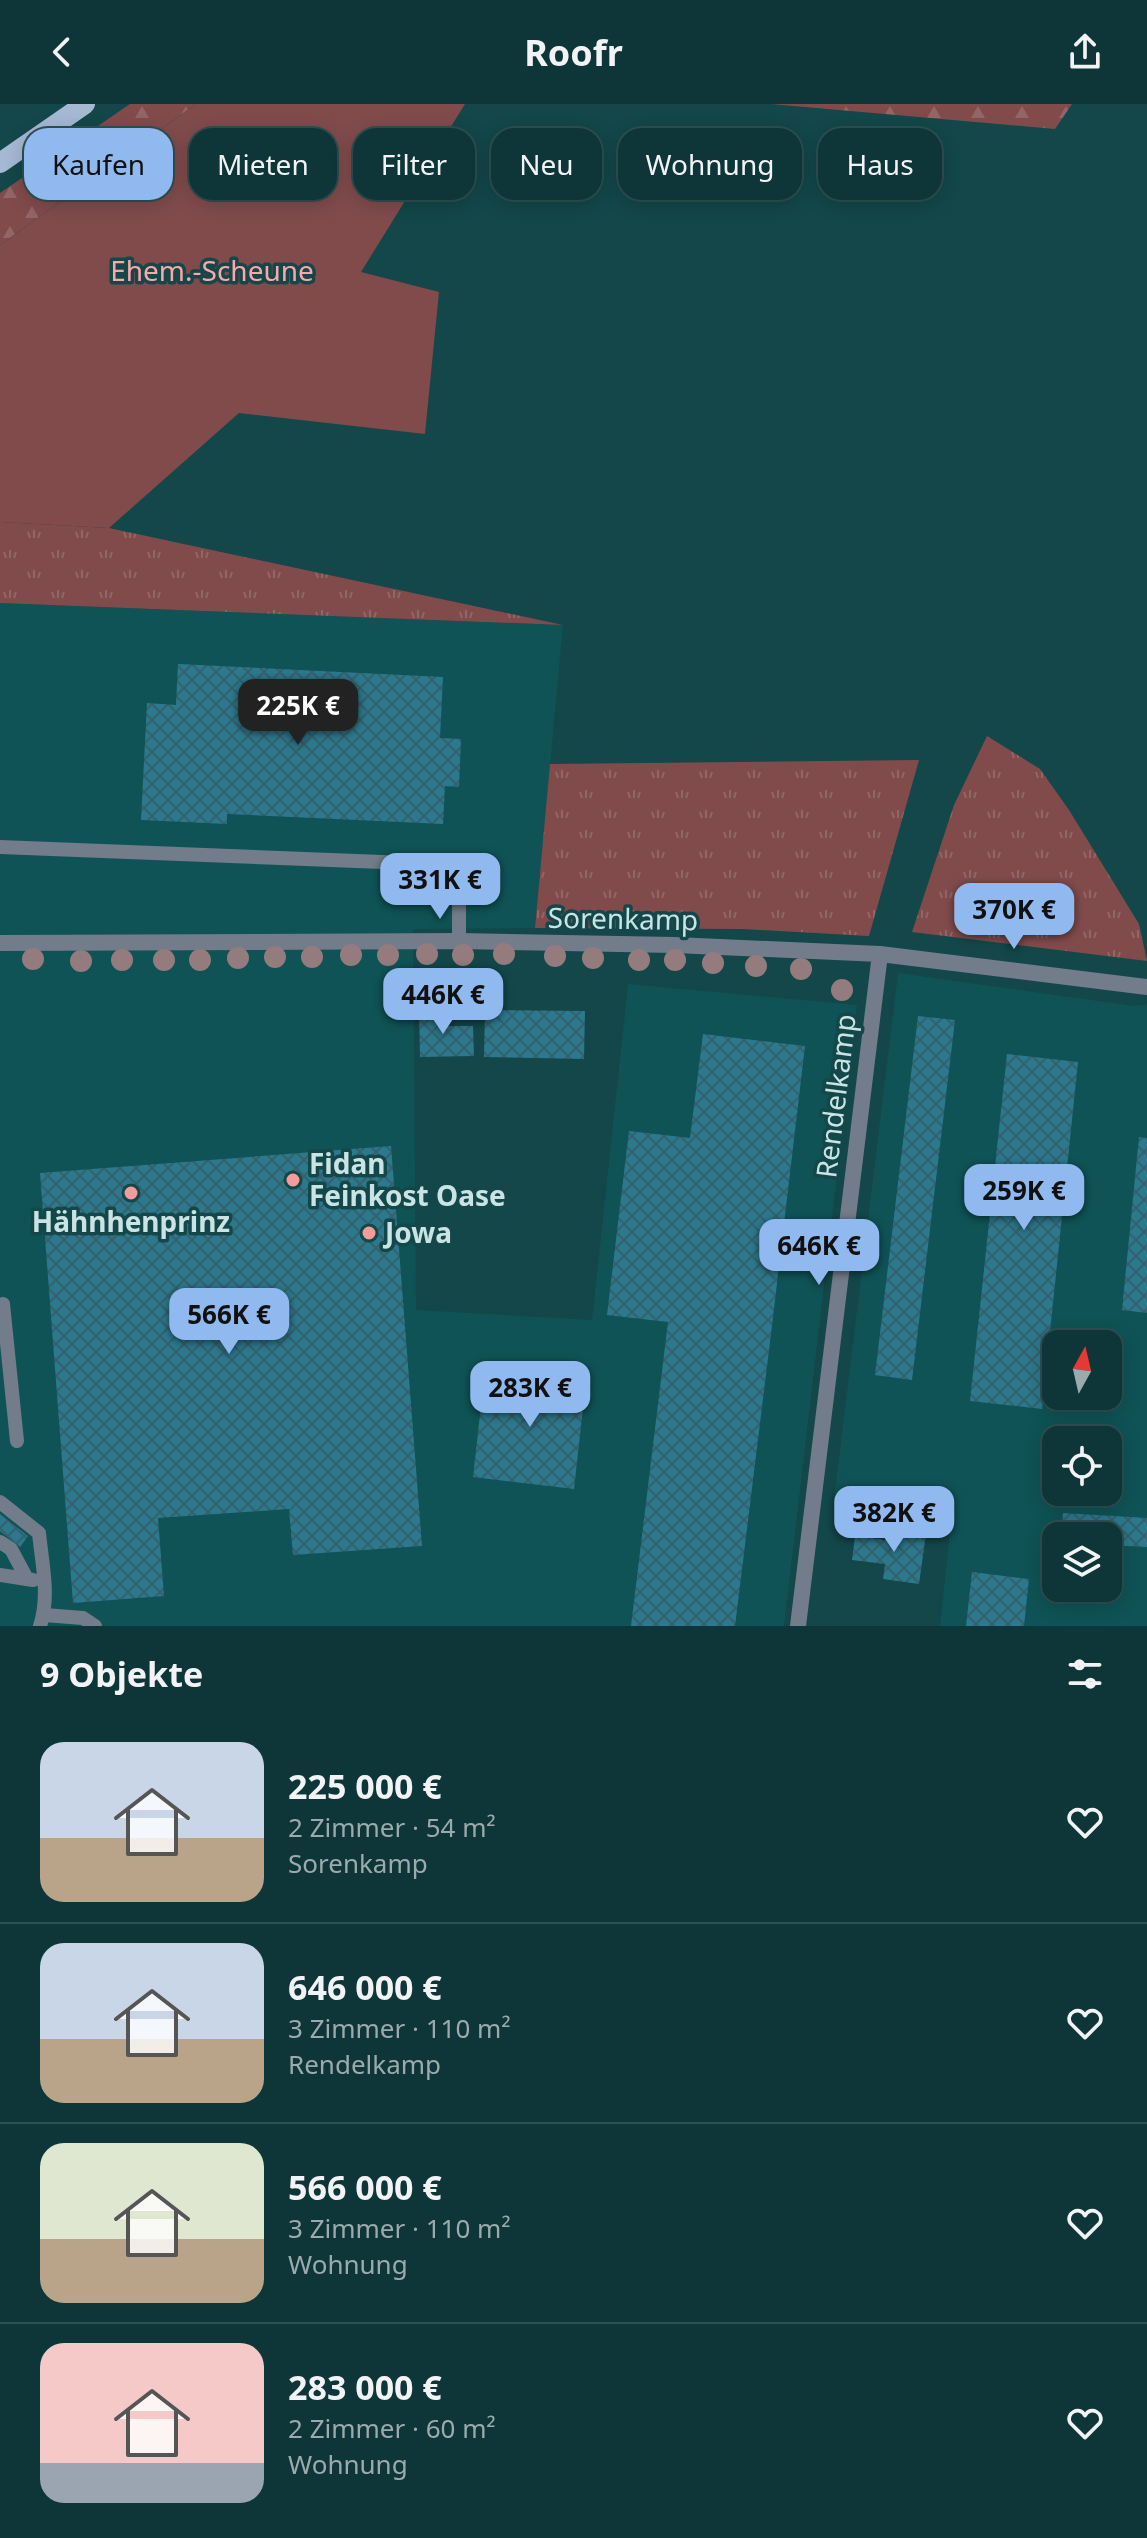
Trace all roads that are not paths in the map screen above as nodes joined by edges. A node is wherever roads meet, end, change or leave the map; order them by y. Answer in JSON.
{"nodes":[{"id":1,"x":85,"y":104,"type":"edge"},
{"id":2,"x":0,"y":163,"type":"edge"},
{"id":3,"x":0,"y":847,"type":"edge"},
{"id":4,"x":459,"y":941,"type":"junction"},
{"id":5,"x":0,"y":943,"type":"edge"},
{"id":6,"x":880,"y":954,"type":"junction"},
{"id":7,"x":1147,"y":987,"type":"edge"},
{"id":8,"x":3,"y":1304,"type":"dead end"},
{"id":9,"x":17,"y":1441,"type":"dead end"},
{"id":10,"x":0,"y":1502,"type":"edge"},
{"id":11,"x":0,"y":1542,"type":"edge"},
{"id":12,"x":0,"y":1575,"type":"edge"},
{"id":13,"x":27,"y":1579,"type":"junction"},
{"id":14,"x":45,"y":1582,"type":"junction"},
{"id":15,"x":42,"y":1620,"type":"edge"},
{"id":16,"x":95,"y":1626,"type":"edge"},
{"id":17,"x":798,"y":1626,"type":"edge"}],
"edges":[{"from":1,"to":2,"type":"main road"},
{"from":3,"to":4,"type":"lane"},
{"from":4,"to":5,"type":"street","name":"Sorenkamp"},
{"from":4,"to":6,"type":"street","name":"Sorenkamp"},
{"from":6,"to":7,"type":"street","name":"Sorenkamp"},
{"from":6,"to":17,"type":"street","name":"Rendelkamp"},
{"from":8,"to":9,"type":"lane"},
{"from":10,"to":14,"type":"lane"},
{"from":11,"to":13,"type":"lane"},
{"from":12,"to":13,"type":"lane"},
{"from":13,"to":14,"type":"lane"},
{"from":14,"to":15,"type":"lane"},
{"from":15,"to":16,"type":"lane"}]}
